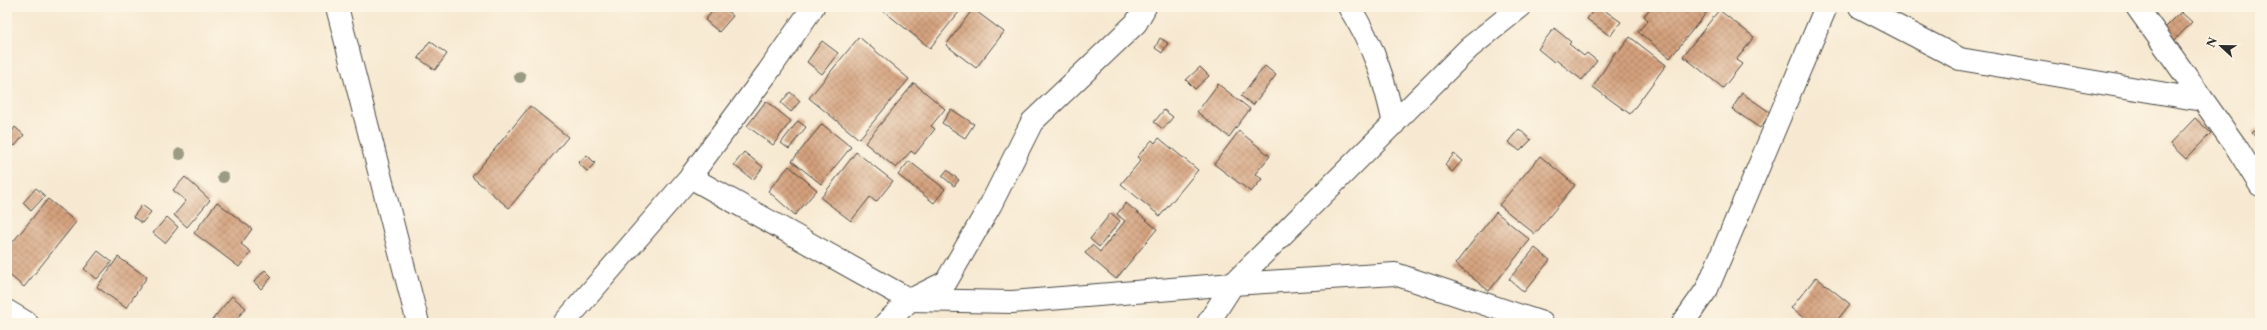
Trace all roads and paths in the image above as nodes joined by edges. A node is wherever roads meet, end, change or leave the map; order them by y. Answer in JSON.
{"nodes":[{"id":1,"x":337,"y":7,"type":"edge"},
{"id":2,"x":813,"y":7,"type":"edge"},
{"id":3,"x":1146,"y":7,"type":"edge"},
{"id":4,"x":1349,"y":7,"type":"edge"},
{"id":5,"x":1826,"y":7,"type":"edge"},
{"id":6,"x":1860,"y":7,"type":"edge"},
{"id":7,"x":2137,"y":7,"type":"edge"},
{"id":8,"x":1510,"y":11,"type":"edge"},
{"id":9,"x":2202,"y":100,"type":"junction"},
{"id":10,"x":1394,"y":124,"type":"junction"},
{"id":11,"x":690,"y":177,"type":"junction"},
{"id":12,"x":2260,"y":185,"type":"edge"},
{"id":13,"x":1233,"y":284,"type":"junction"},
{"id":14,"x":910,"y":300,"type":"junction"},
{"id":15,"x":7,"y":311,"type":"edge"},
{"id":16,"x":27,"y":323,"type":"edge"},
{"id":17,"x":418,"y":323,"type":"edge"},
{"id":18,"x":564,"y":323,"type":"edge"},
{"id":19,"x":886,"y":323,"type":"edge"},
{"id":20,"x":1208,"y":323,"type":"edge"},
{"id":21,"x":1542,"y":323,"type":"edge"},
{"id":22,"x":1683,"y":323,"type":"edge"}],
"edges":[{"from":1,"to":17,"type":"street"},
{"from":2,"to":11,"type":"street"},
{"from":3,"to":14,"type":"street"},
{"from":4,"to":10,"type":"street"},
{"from":5,"to":22,"type":"street"},
{"from":6,"to":9,"type":"street"},
{"from":7,"to":9,"type":"street"},
{"from":8,"to":10,"type":"street"},
{"from":9,"to":12,"type":"street"},
{"from":10,"to":13,"type":"street"},
{"from":11,"to":14,"type":"street"},
{"from":11,"to":18,"type":"street"},
{"from":13,"to":14,"type":"street"},
{"from":13,"to":20,"type":"street"},
{"from":13,"to":21,"type":"street"},
{"from":14,"to":19,"type":"street"},
{"from":15,"to":16,"type":"street"}]}
